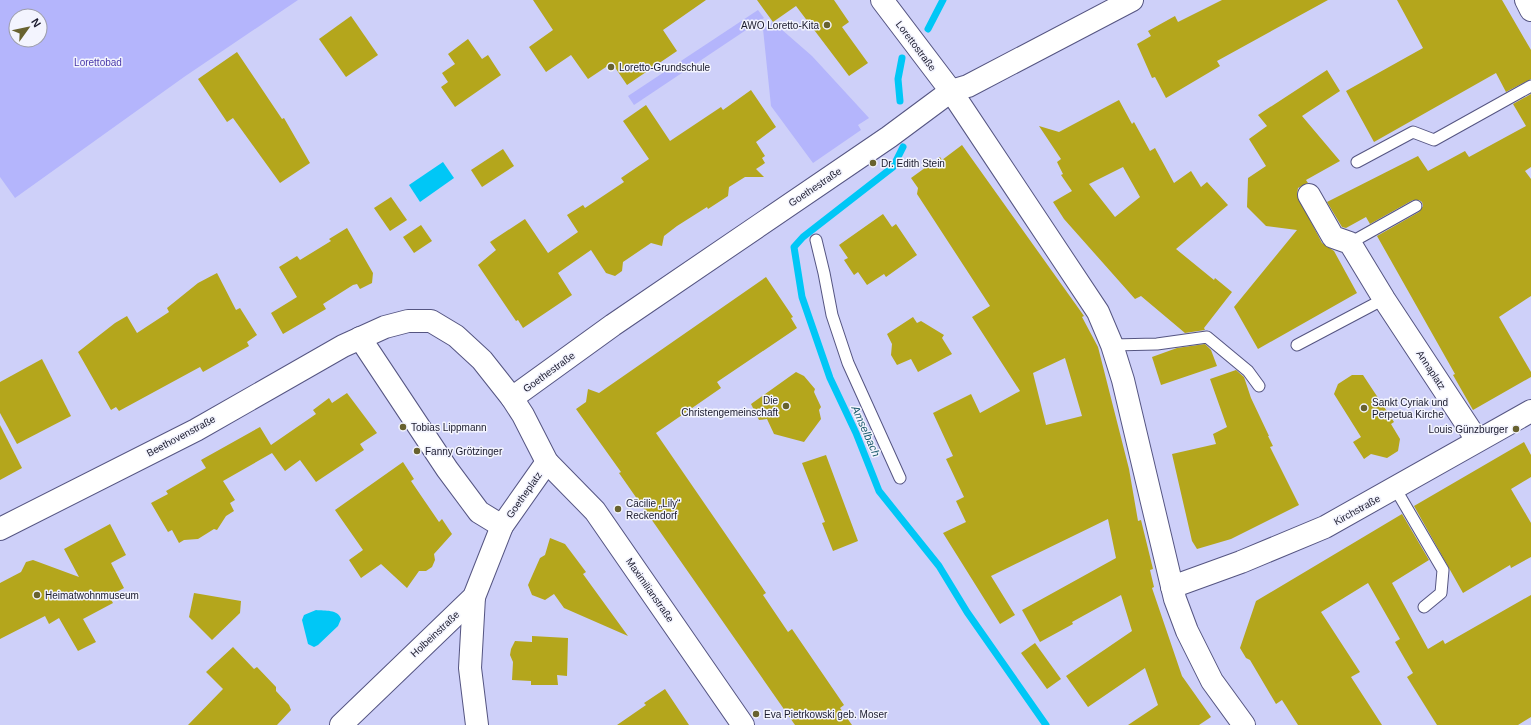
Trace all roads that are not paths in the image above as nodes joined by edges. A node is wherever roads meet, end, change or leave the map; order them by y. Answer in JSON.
{"nodes":[{"id":1,"x":882,"y":0,"type":"edge"},
{"id":2,"x":1132,"y":0,"type":"edge"},
{"id":3,"x":1526,"y":0,"type":"edge"},
{"id":4,"x":1531,"y":10,"type":"edge"},
{"id":5,"x":1531,"y":86,"type":"edge"},
{"id":6,"x":951,"y":91,"type":"junction"},
{"id":7,"x":1357,"y":162,"type":"dead end"},
{"id":8,"x":1309,"y":195,"type":"dead end"},
{"id":9,"x":1416,"y":206,"type":"dead end"},
{"id":10,"x":816,"y":240,"type":"dead end"},
{"id":11,"x":1350,"y":243,"type":"junction"},
{"id":12,"x":1384,"y":299,"type":"junction"},
{"id":13,"x":360,"y":338,"type":"junction"},
{"id":14,"x":1112,"y":345,"type":"junction"},
{"id":15,"x":1296,"y":345,"type":"dead end"},
{"id":16,"x":1259,"y":386,"type":"dead end"},
{"id":17,"x":512,"y":398,"type":"junction"},
{"id":18,"x":1531,"y":411,"type":"edge"},
{"id":19,"x":1477,"y":440,"type":"junction"},
{"id":20,"x":547,"y":462,"type":"junction"},
{"id":21,"x":900,"y":478,"type":"dead end"},
{"id":22,"x":1395,"y":488,"type":"junction"},
{"id":23,"x":502,"y":526,"type":"junction"},
{"id":24,"x":0,"y":529,"type":"edge"},
{"id":25,"x":1172,"y":587,"type":"junction"},
{"id":26,"x":474,"y":598,"type":"junction"},
{"id":27,"x":1424,"y":607,"type":"dead end"},
{"id":28,"x":341,"y":725,"type":"edge"},
{"id":29,"x":477,"y":725,"type":"edge"},
{"id":30,"x":743,"y":725,"type":"edge"},
{"id":31,"x":1244,"y":725,"type":"edge"}],
"edges":[{"from":1,"to":6,"type":"street","name":"Lorettostraße"},
{"from":2,"to":6,"type":"street","name":"Goethestraße"},
{"from":3,"to":4,"type":"street"},
{"from":5,"to":7,"type":"lane"},
{"from":6,"to":14,"type":"street","name":"Lorettostraße"},
{"from":6,"to":17,"type":"street","name":"Goethestraße"},
{"from":8,"to":11,"type":"street"},
{"from":9,"to":11,"type":"lane"},
{"from":10,"to":21,"type":"lane"},
{"from":11,"to":12,"type":"street","name":"Annaplatz"},
{"from":12,"to":15,"type":"lane"},
{"from":12,"to":19,"type":"street","name":"Annaplatz"},
{"from":13,"to":17,"type":"street","name":"Goetheplatz"},
{"from":13,"to":23,"type":"street","name":"Goetheplatz"},
{"from":13,"to":24,"type":"street","name":"Beethovenstraße"},
{"from":14,"to":16,"type":"lane"},
{"from":14,"to":25,"type":"street","name":"Lorettostraße"},
{"from":17,"to":20,"type":"street","name":"Goetheplatz"},
{"from":18,"to":19,"type":"street","name":"Kirchstraße"},
{"from":19,"to":22,"type":"street","name":"Kirchstraße"},
{"from":20,"to":23,"type":"street","name":"Goetheplatz"},
{"from":20,"to":30,"type":"street","name":"Maximilianstraße"},
{"from":22,"to":25,"type":"street","name":"Kirchstraße"},
{"from":22,"to":27,"type":"lane"},
{"from":23,"to":26,"type":"street","name":"Holbeinstraße"},
{"from":25,"to":31,"type":"street","name":"Lorettostraße"},
{"from":26,"to":28,"type":"street","name":"Holbeinstraße"},
{"from":26,"to":29,"type":"street"}]}
